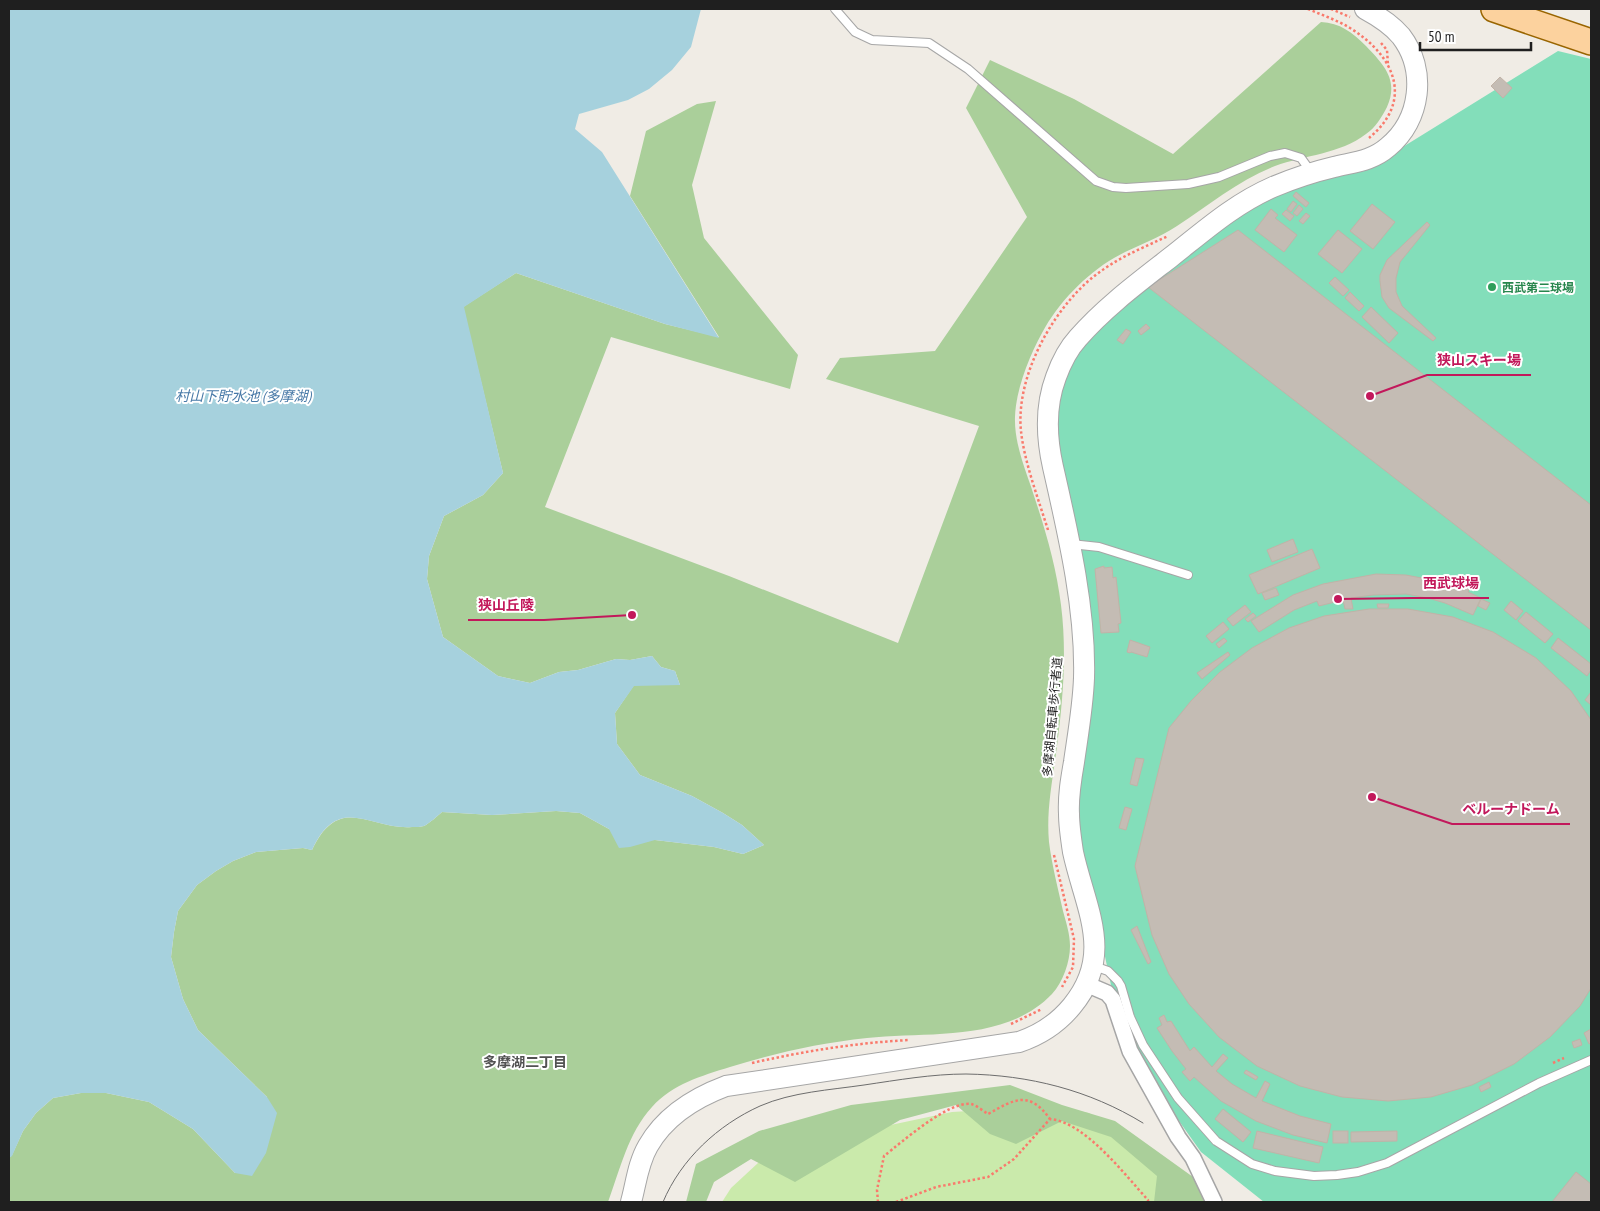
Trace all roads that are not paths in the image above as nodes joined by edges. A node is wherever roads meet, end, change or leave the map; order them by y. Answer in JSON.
{"nodes":[{"id":1,"x":835,"y":9,"type":"edge"},
{"id":2,"x":1494,"y":9,"type":"edge"},
{"id":3,"x":1358,"y":13,"type":"edge"},
{"id":4,"x":1591,"y":42,"type":"edge"},
{"id":5,"x":1312,"y":173,"type":"junction"},
{"id":6,"x":1069,"y":543,"type":"junction"},
{"id":7,"x":1188,"y":575,"type":"dead end"},
{"id":8,"x":1089,"y":975,"type":"junction"},
{"id":9,"x":1591,"y":1060,"type":"edge"},
{"id":10,"x":631,"y":1202,"type":"edge"},
{"id":11,"x":1214,"y":1202,"type":"edge"}],
"edges":[{"from":1,"to":5,"type":"lane"},
{"from":2,"to":4,"type":"main road"},
{"from":3,"to":5,"type":"street"},
{"from":5,"to":6,"type":"street"},
{"from":6,"to":7,"type":"lane"},
{"from":6,"to":8,"type":"street"},
{"from":8,"to":9,"type":"lane"},
{"from":8,"to":10,"type":"street"},
{"from":8,"to":11,"type":"street"}]}
